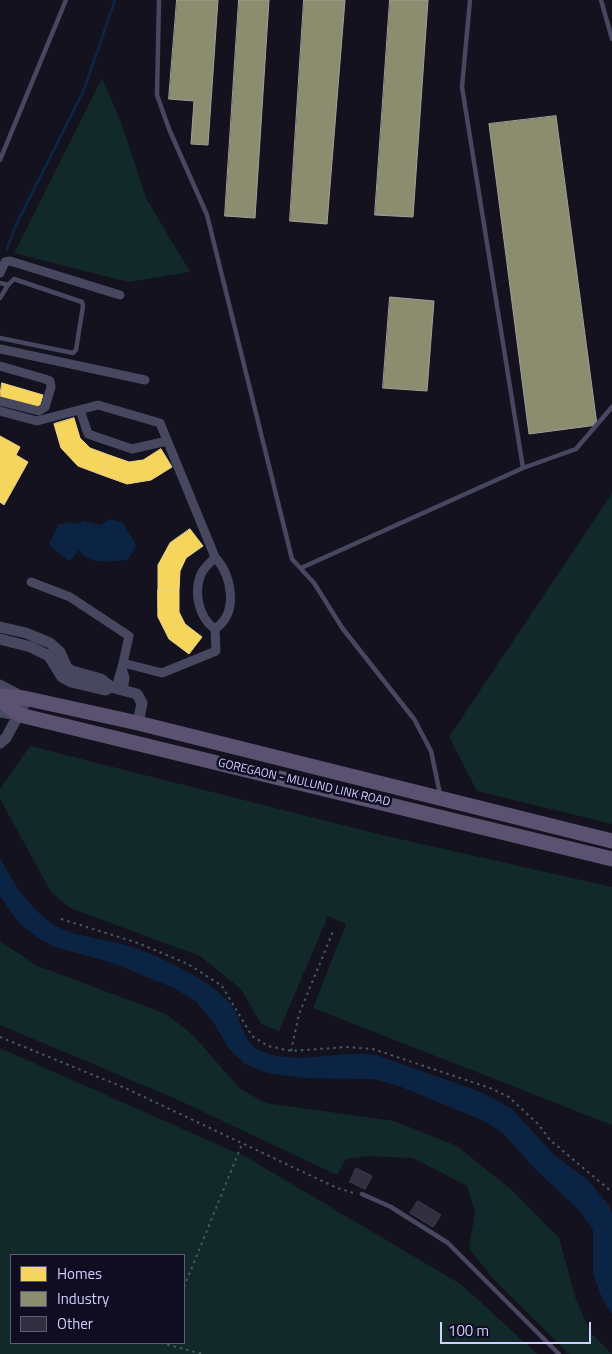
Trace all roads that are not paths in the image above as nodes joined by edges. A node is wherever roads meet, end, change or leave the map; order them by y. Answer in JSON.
{"nodes":[{"id":1,"x":66,"y":0,"type":"edge"},
{"id":2,"x":159,"y":0,"type":"edge"},
{"id":3,"x":470,"y":0,"type":"edge"},
{"id":4,"x":602,"y":0,"type":"edge"},
{"id":5,"x":612,"y":39,"type":"edge"},
{"id":6,"x":0,"y":160,"type":"edge"},
{"id":7,"x":0,"y":273,"type":"edge"},
{"id":8,"x":0,"y":282,"type":"edge"},
{"id":9,"x":8,"y":285,"type":"junction"},
{"id":10,"x":120,"y":295,"type":"dead end"},
{"id":11,"x":0,"y":298,"type":"edge"},
{"id":12,"x":0,"y":338,"type":"edge"},
{"id":13,"x":0,"y":349,"type":"edge"},
{"id":14,"x":59,"y":350,"type":"junction"},
{"id":15,"x":57,"y":361,"type":"junction"},
{"id":16,"x":0,"y":366,"type":"edge"},
{"id":17,"x":145,"y":380,"type":"dead end"},
{"id":18,"x":0,"y":401,"type":"edge"},
{"id":19,"x":612,"y":407,"type":"edge"},
{"id":20,"x":80,"y":410,"type":"junction"},
{"id":21,"x":0,"y":411,"type":"edge"},
{"id":22,"x":167,"y":441,"type":"junction"},
{"id":23,"x":523,"y":468,"type":"junction"},
{"id":24,"x":215,"y":557,"type":"junction"},
{"id":25,"x":300,"y":568,"type":"junction"},
{"id":26,"x":32,"y":582,"type":"dead end"},
{"id":27,"x":0,"y":627,"type":"edge"},
{"id":28,"x":215,"y":629,"type":"junction"},
{"id":29,"x":0,"y":639,"type":"edge"},
{"id":30,"x":33,"y":642,"type":"junction"},
{"id":31,"x":123,"y":665,"type":"junction"},
{"id":32,"x":0,"y":685,"type":"edge"},
{"id":33,"x":117,"y":688,"type":"junction"},
{"id":34,"x":0,"y":696,"type":"edge"},
{"id":35,"x":26,"y":698,"type":"junction"},
{"id":36,"x":0,"y":700,"type":"edge"},
{"id":37,"x":0,"y":712,"type":"edge"},
{"id":38,"x":20,"y":715,"type":"junction"},
{"id":39,"x":138,"y":723,"type":"junction"},
{"id":40,"x":0,"y":742,"type":"edge"},
{"id":41,"x":441,"y":799,"type":"junction"},
{"id":42,"x":437,"y":815,"type":"junction"},
{"id":43,"x":612,"y":841,"type":"edge"},
{"id":44,"x":612,"y":859,"type":"edge"},
{"id":45,"x":362,"y":1194,"type":"road end"},
{"id":46,"x":559,"y":1354,"type":"edge"}],
"edges":[{"from":1,"to":6,"type":"lane"},
{"from":2,"to":25,"type":"lane"},
{"from":3,"to":23,"type":"lane"},
{"from":4,"to":5,"type":"lane"},
{"from":7,"to":10,"type":"street"},
{"from":8,"to":9,"type":"lane"},
{"from":9,"to":11,"type":"lane"},
{"from":9,"to":14,"type":"lane"},
{"from":12,"to":14,"type":"lane"},
{"from":13,"to":15,"type":"street"},
{"from":14,"to":15,"type":"lane"},
{"from":15,"to":17,"type":"street"},
{"from":16,"to":18,"type":"street"},
{"from":19,"to":23,"type":"lane"},
{"from":20,"to":21,"type":"street"},
{"from":20,"to":22,"type":"street"},
{"from":20,"to":22,"type":"street"},
{"from":22,"to":24,"type":"street"},
{"from":23,"to":25,"type":"lane"},
{"from":24,"to":28,"type":"street"},
{"from":24,"to":28,"type":"street"},
{"from":25,"to":41,"type":"lane"},
{"from":26,"to":31,"type":"street"},
{"from":27,"to":30,"type":"street"},
{"from":28,"to":31,"type":"street"},
{"from":29,"to":30,"type":"street"},
{"from":30,"to":33,"type":"street"},
{"from":31,"to":33,"type":"street"},
{"from":32,"to":35,"type":"street"},
{"from":33,"to":39,"type":"street"},
{"from":34,"to":35,"type":"main road","name":"GOREGAON - MULUND LINK ROAD"},
{"from":35,"to":38,"type":"street"},
{"from":35,"to":39,"type":"main road","name":"GOREGAON - MULUND LINK ROAD"},
{"from":36,"to":38,"type":"main road","name":"GOREGAON - MULUND LINK ROAD"},
{"from":37,"to":38,"type":"street"},
{"from":38,"to":40,"type":"street"},
{"from":38,"to":42,"type":"main road","name":"GOREGAON - MULUND LINK ROAD"},
{"from":39,"to":41,"type":"main road","name":"GOREGAON - MULUND LINK ROAD"},
{"from":41,"to":42,"type":"lane"},
{"from":41,"to":43,"type":"main road","name":"GOREGAON - MULUND LINK ROAD"},
{"from":42,"to":44,"type":"main road","name":"GOREGAON - MULUND LINK ROAD"},
{"from":45,"to":46,"type":"lane"}]}
